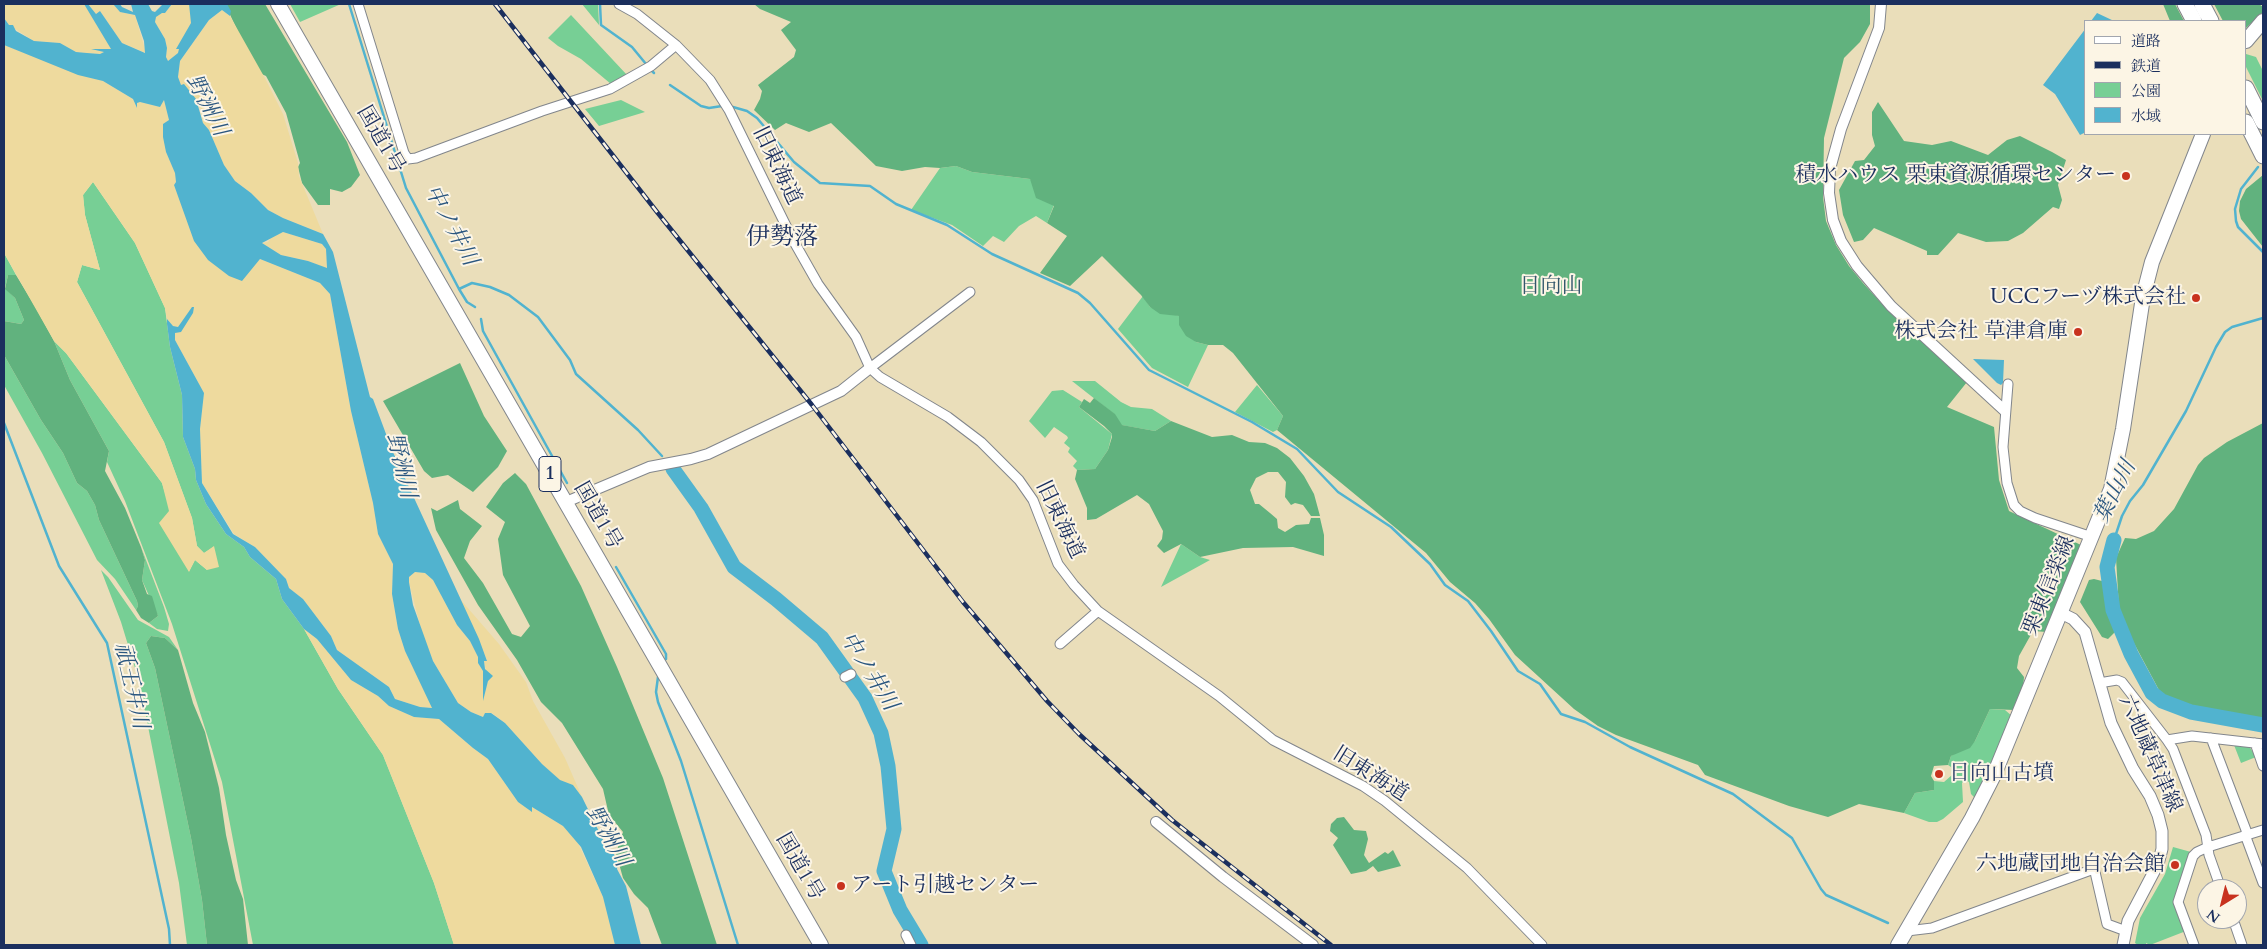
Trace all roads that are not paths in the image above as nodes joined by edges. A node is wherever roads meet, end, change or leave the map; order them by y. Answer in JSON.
{"nodes":[{"id":1,"x":278,"y":4,"type":"edge"},
{"id":2,"x":358,"y":4,"type":"edge"},
{"id":3,"x":620,"y":4,"type":"edge"},
{"id":4,"x":1881,"y":4,"type":"edge"},
{"id":5,"x":2185,"y":4,"type":"edge"},
{"id":6,"x":2202,"y":4,"type":"edge"},
{"id":7,"x":2193,"y":20,"type":"edge"},
{"id":8,"x":2211,"y":20,"type":"edge"},
{"id":9,"x":2263,"y":21,"type":"edge"},
{"id":10,"x":2247,"y":40,"type":"edge"},
{"id":11,"x":676,"y":45,"type":"junction"},
{"id":12,"x":2247,"y":90,"type":"edge"},
{"id":13,"x":2263,"y":122,"type":"edge"},
{"id":14,"x":2247,"y":124,"type":"edge"},
{"id":15,"x":2203,"y":135,"type":"edge"},
{"id":16,"x":2263,"y":156,"type":"edge"},
{"id":17,"x":970,"y":292,"type":"dead end"},
{"id":18,"x":870,"y":368,"type":"junction"},
{"id":19,"x":2008,"y":384,"type":"dead end"},
{"id":20,"x":2005,"y":411,"type":"junction"},
{"id":21,"x":566,"y":502,"type":"junction"},
{"id":22,"x":2092,"y":537,"type":"junction"},
{"id":23,"x":1098,"y":611,"type":"junction"},
{"id":24,"x":2061,"y":613,"type":"junction"},
{"id":25,"x":1060,"y":644,"type":"dead end"},
{"id":26,"x":2099,"y":683,"type":"junction"},
{"id":27,"x":2211,"y":738,"type":"junction"},
{"id":28,"x":2167,"y":740,"type":"junction"},
{"id":29,"x":2259,"y":743,"type":"edge"},
{"id":30,"x":2263,"y":766,"type":"edge"},
{"id":31,"x":1156,"y":822,"type":"dead end"},
{"id":32,"x":2263,"y":830,"type":"edge"},
{"id":33,"x":2246,"y":835,"type":"junction"},
{"id":34,"x":2208,"y":847,"type":"junction"},
{"id":35,"x":2218,"y":879,"type":"edge"},
{"id":36,"x":2263,"y":883,"type":"edge"},
{"id":37,"x":2236,"y":929,"type":"edge"},
{"id":38,"x":1906,"y":931,"type":"junction"},
{"id":39,"x":2126,"y":931,"type":"junction"},
{"id":40,"x":906,"y":934,"type":"dead end"},
{"id":41,"x":821,"y":945,"type":"edge"},
{"id":42,"x":911,"y":945,"type":"edge"},
{"id":43,"x":1314,"y":945,"type":"edge"},
{"id":44,"x":1542,"y":945,"type":"edge"},
{"id":45,"x":1898,"y":945,"type":"edge"},
{"id":46,"x":2123,"y":945,"type":"edge"},
{"id":47,"x":2194,"y":945,"type":"edge"},
{"id":48,"x":2242,"y":945,"type":"edge"}],
"edges":[{"from":1,"to":21,"type":"main road","name":"国道1号","number":"1"},
{"from":2,"to":11,"type":"street"},
{"from":3,"to":11,"type":"street","name":"旧東海道"},
{"from":4,"to":20,"type":"street"},
{"from":5,"to":7,"type":"highway"},
{"from":6,"to":8,"type":"highway"},
{"from":9,"to":10,"type":"main road"},
{"from":11,"to":18,"type":"street","name":"旧東海道"},
{"from":12,"to":13,"type":"highway"},
{"from":14,"to":16,"type":"highway"},
{"from":15,"to":22,"type":"main road","name":"栗東信楽線"},
{"from":17,"to":18,"type":"street"},
{"from":18,"to":21,"type":"street"},
{"from":18,"to":23,"type":"street","name":"旧東海道"},
{"from":19,"to":20,"type":"street"},
{"from":20,"to":22,"type":"street"},
{"from":21,"to":41,"type":"main road","name":"国道1号","number":"1"},
{"from":22,"to":24,"type":"main road","name":"栗東信楽線"},
{"from":23,"to":25,"type":"street"},
{"from":23,"to":44,"type":"street","name":"旧東海道"},
{"from":24,"to":26,"type":"main road","name":"六地蔵草津線"},
{"from":24,"to":38,"type":"main road","name":"栗東信楽線"},
{"from":26,"to":28,"type":"street"},
{"from":26,"to":39,"type":"main road","name":"六地蔵草津線"},
{"from":27,"to":28,"type":"street"},
{"from":27,"to":29,"type":"street"},
{"from":27,"to":33,"type":"street"},
{"from":28,"to":34,"type":"street"},
{"from":29,"to":30,"type":"street"},
{"from":31,"to":43,"type":"street"},
{"from":32,"to":33,"type":"street"},
{"from":33,"to":34,"type":"street"},
{"from":33,"to":36,"type":"street"},
{"from":34,"to":35,"type":"street"},
{"from":34,"to":47,"type":"street"},
{"from":37,"to":48,"type":"street"},
{"from":38,"to":39,"type":"street"},
{"from":38,"to":45,"type":"main road","name":"栗東信楽線"},
{"from":39,"to":46,"type":"main road","name":"六地蔵草津線"},
{"from":40,"to":42,"type":"street"}]}
